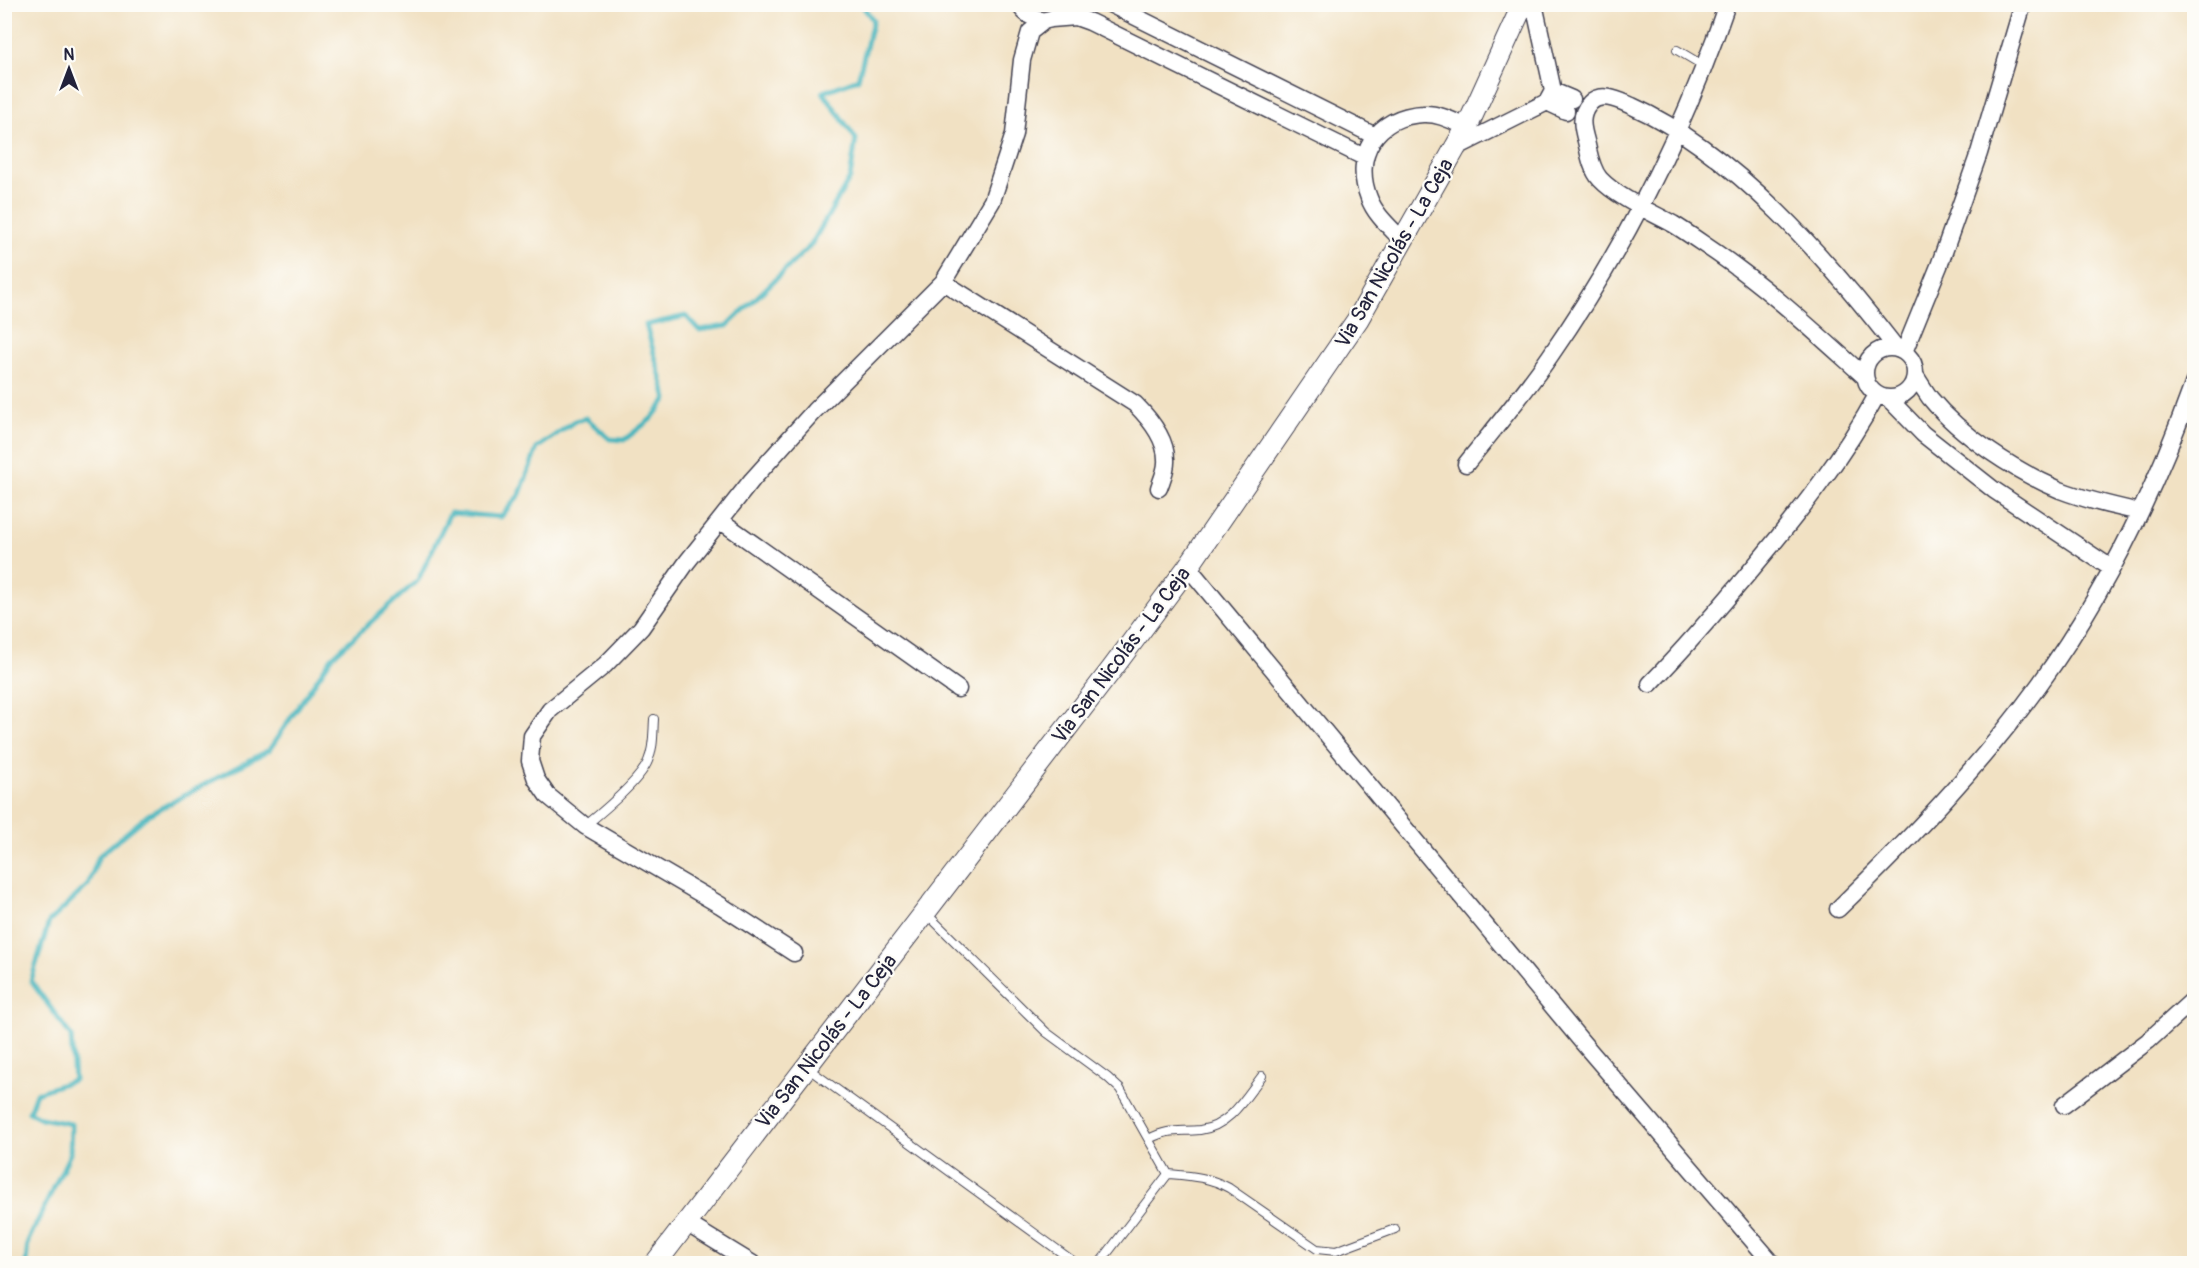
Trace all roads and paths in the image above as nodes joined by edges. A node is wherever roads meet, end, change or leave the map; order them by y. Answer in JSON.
{"nodes":[{"id":1,"x":1066,"y":4,"type":"edge"},
{"id":2,"x":1110,"y":4,"type":"edge"},
{"id":3,"x":1523,"y":4,"type":"edge"},
{"id":4,"x":1534,"y":4,"type":"edge"},
{"id":5,"x":1727,"y":4,"type":"edge"},
{"id":6,"x":2023,"y":4,"type":"edge"},
{"id":7,"x":1019,"y":5,"type":"edge"},
{"id":8,"x":1048,"y":20,"type":"junction"},
{"id":9,"x":1677,"y":50,"type":"dead end"},
{"id":10,"x":1022,"y":60,"type":"junction"},
{"id":11,"x":1705,"y":67,"type":"junction"},
{"id":12,"x":1550,"y":97,"type":"junction"},
{"id":13,"x":1577,"y":109,"type":"junction"},
{"id":14,"x":1467,"y":127,"type":"junction"},
{"id":15,"x":1678,"y":129,"type":"junction"},
{"id":16,"x":1375,"y":136,"type":"junction"},
{"id":17,"x":1455,"y":148,"type":"junction"},
{"id":18,"x":1364,"y":157,"type":"junction"},
{"id":19,"x":1641,"y":208,"type":"junction"},
{"id":20,"x":1403,"y":241,"type":"junction"},
{"id":21,"x":943,"y":282,"type":"junction"},
{"id":22,"x":1900,"y":350,"type":"junction"},
{"id":23,"x":1915,"y":375,"type":"junction"},
{"id":24,"x":1864,"y":376,"type":"junction"},
{"id":25,"x":2194,"y":382,"type":"edge"},
{"id":26,"x":1882,"y":397,"type":"junction"},
{"id":27,"x":1466,"y":464,"type":"dead end"},
{"id":28,"x":1159,"y":488,"type":"dead end"},
{"id":29,"x":2140,"y":512,"type":"junction"},
{"id":30,"x":721,"y":521,"type":"junction"},
{"id":31,"x":1188,"y":567,"type":"junction"},
{"id":32,"x":2111,"y":568,"type":"junction"},
{"id":33,"x":1650,"y":684,"type":"dead end"},
{"id":34,"x":958,"y":689,"type":"dead end"},
{"id":35,"x":654,"y":719,"type":"dead end"},
{"id":36,"x":585,"y":826,"type":"junction"},
{"id":37,"x":1838,"y":909,"type":"dead end"},
{"id":38,"x":925,"y":912,"type":"junction"},
{"id":39,"x":794,"y":953,"type":"dead end"},
{"id":40,"x":2194,"y":999,"type":"edge"},
{"id":41,"x":806,"y":1067,"type":"junction"},
{"id":42,"x":1262,"y":1076,"type":"dead end"},
{"id":43,"x":2064,"y":1105,"type":"dead end"},
{"id":44,"x":1149,"y":1139,"type":"junction"},
{"id":45,"x":1168,"y":1174,"type":"junction"},
{"id":46,"x":686,"y":1223,"type":"junction"},
{"id":47,"x":1395,"y":1229,"type":"dead end"},
{"id":48,"x":655,"y":1263,"type":"edge"},
{"id":49,"x":753,"y":1263,"type":"edge"},
{"id":50,"x":1077,"y":1263,"type":"edge"},
{"id":51,"x":1100,"y":1263,"type":"edge"},
{"id":52,"x":1773,"y":1263,"type":"edge"}],
"edges":[{"from":1,"to":8,"type":"street"},
{"from":2,"to":16,"type":"street"},
{"from":3,"to":14,"type":"street","name":"Via San Nicolás - La Ceja"},
{"from":4,"to":12,"type":"street"},
{"from":5,"to":11,"type":"street"},
{"from":6,"to":22,"type":"street"},
{"from":7,"to":8,"type":"street"},
{"from":7,"to":10,"type":"street"},
{"from":8,"to":10,"type":"street"},
{"from":8,"to":18,"type":"street"},
{"from":9,"to":11,"type":"lane"},
{"from":10,"to":21,"type":"street"},
{"from":11,"to":15,"type":"street"},
{"from":12,"to":13,"type":"street"},
{"from":12,"to":17,"type":"street"},
{"from":13,"to":15,"type":"street"},
{"from":13,"to":19,"type":"street"},
{"from":14,"to":16,"type":"street"},
{"from":14,"to":17,"type":"street","name":"Via San Nicolás - La Ceja"},
{"from":15,"to":19,"type":"street"},
{"from":15,"to":22,"type":"street"},
{"from":16,"to":18,"type":"street"},
{"from":17,"to":20,"type":"street","name":"Via San Nicolás - La Ceja"},
{"from":18,"to":20,"type":"street"},
{"from":19,"to":24,"type":"street"},
{"from":19,"to":27,"type":"street"},
{"from":20,"to":31,"type":"street","name":"Via San Nicolás - La Ceja"},
{"from":21,"to":28,"type":"street"},
{"from":21,"to":30,"type":"street"},
{"from":22,"to":23,"type":"street"},
{"from":22,"to":24,"type":"street"},
{"from":23,"to":26,"type":"street"},
{"from":23,"to":29,"type":"street"},
{"from":24,"to":26,"type":"street"},
{"from":25,"to":29,"type":"street"},
{"from":26,"to":32,"type":"street"},
{"from":26,"to":33,"type":"street"},
{"from":29,"to":32,"type":"street"},
{"from":30,"to":34,"type":"street"},
{"from":30,"to":36,"type":"street"},
{"from":31,"to":38,"type":"street","name":"Via San Nicolás - La Ceja"},
{"from":31,"to":52,"type":"street"},
{"from":32,"to":37,"type":"street"},
{"from":35,"to":36,"type":"lane"},
{"from":36,"to":39,"type":"street"},
{"from":38,"to":41,"type":"street","name":"Via San Nicolás - La Ceja"},
{"from":38,"to":44,"type":"lane"},
{"from":40,"to":43,"type":"street"},
{"from":41,"to":46,"type":"street","name":"Via San Nicolás - La Ceja"},
{"from":41,"to":50,"type":"lane"},
{"from":42,"to":44,"type":"lane"},
{"from":44,"to":45,"type":"lane"},
{"from":45,"to":47,"type":"lane"},
{"from":45,"to":51,"type":"lane"},
{"from":46,"to":48,"type":"street","name":"Via San Nicolás - La Ceja"},
{"from":46,"to":49,"type":"street"}]}
